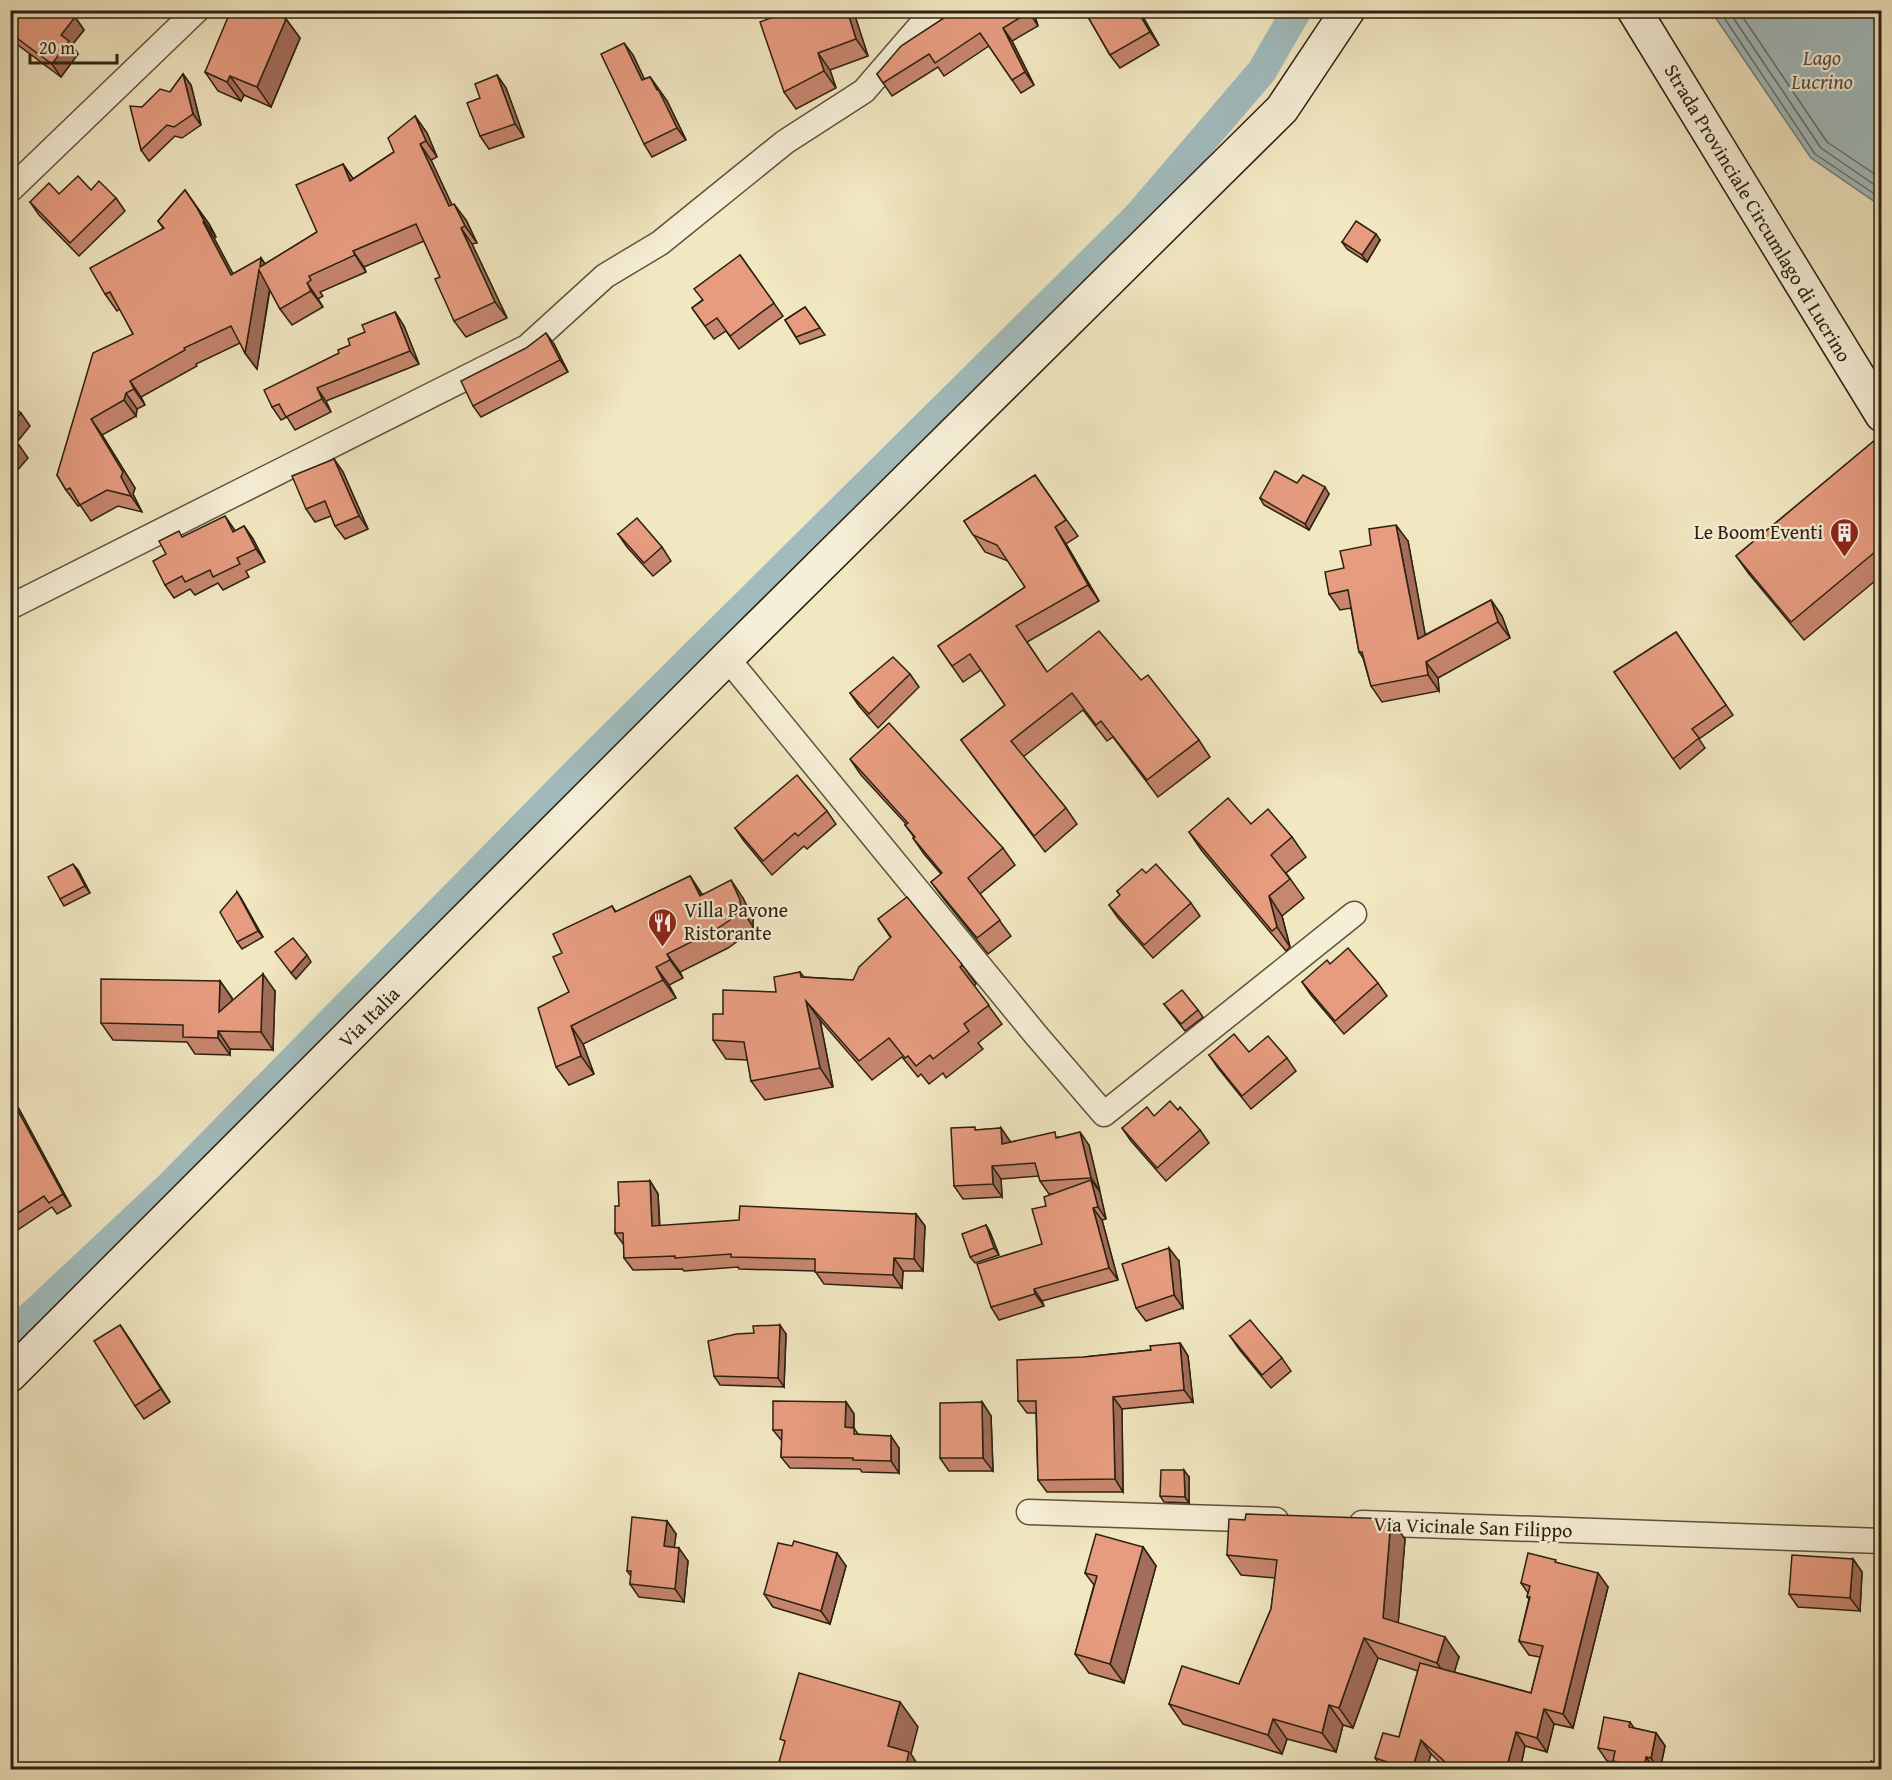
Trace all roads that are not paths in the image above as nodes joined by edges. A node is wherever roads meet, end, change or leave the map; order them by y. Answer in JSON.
{"nodes":[{"id":1,"x":196,"y":10,"type":"edge"},
{"id":2,"x":962,"y":10,"type":"edge"},
{"id":3,"x":1348,"y":10,"type":"edge"},
{"id":4,"x":1634,"y":10,"type":"edge"},
{"id":5,"x":10,"y":190,"type":"edge"},
{"id":6,"x":1881,"y":415,"type":"edge"},
{"id":7,"x":10,"y":607,"type":"edge"},
{"id":8,"x":727,"y":658,"type":"junction"},
{"id":9,"x":1354,"y":914,"type":"dead end"},
{"id":10,"x":10,"y":1375,"type":"edge"},
{"id":11,"x":1029,"y":1512,"type":"dead end"},
{"id":12,"x":1301,"y":1521,"type":"edge"},
{"id":13,"x":1337,"y":1522,"type":"edge"},
{"id":14,"x":1881,"y":1541,"type":"edge"}],
"edges":[{"from":1,"to":5,"type":"street"},
{"from":2,"to":7,"type":"street"},
{"from":3,"to":8,"type":"street","name":"Via Italia"},
{"from":4,"to":6,"type":"street","name":"Strada Provinciale Circumlago di Lucrino"},
{"from":8,"to":9,"type":"street"},
{"from":8,"to":10,"type":"street","name":"Via Italia"},
{"from":11,"to":12,"type":"street"},
{"from":13,"to":14,"type":"street","name":"Via Vicinale San Filippo"}]}
